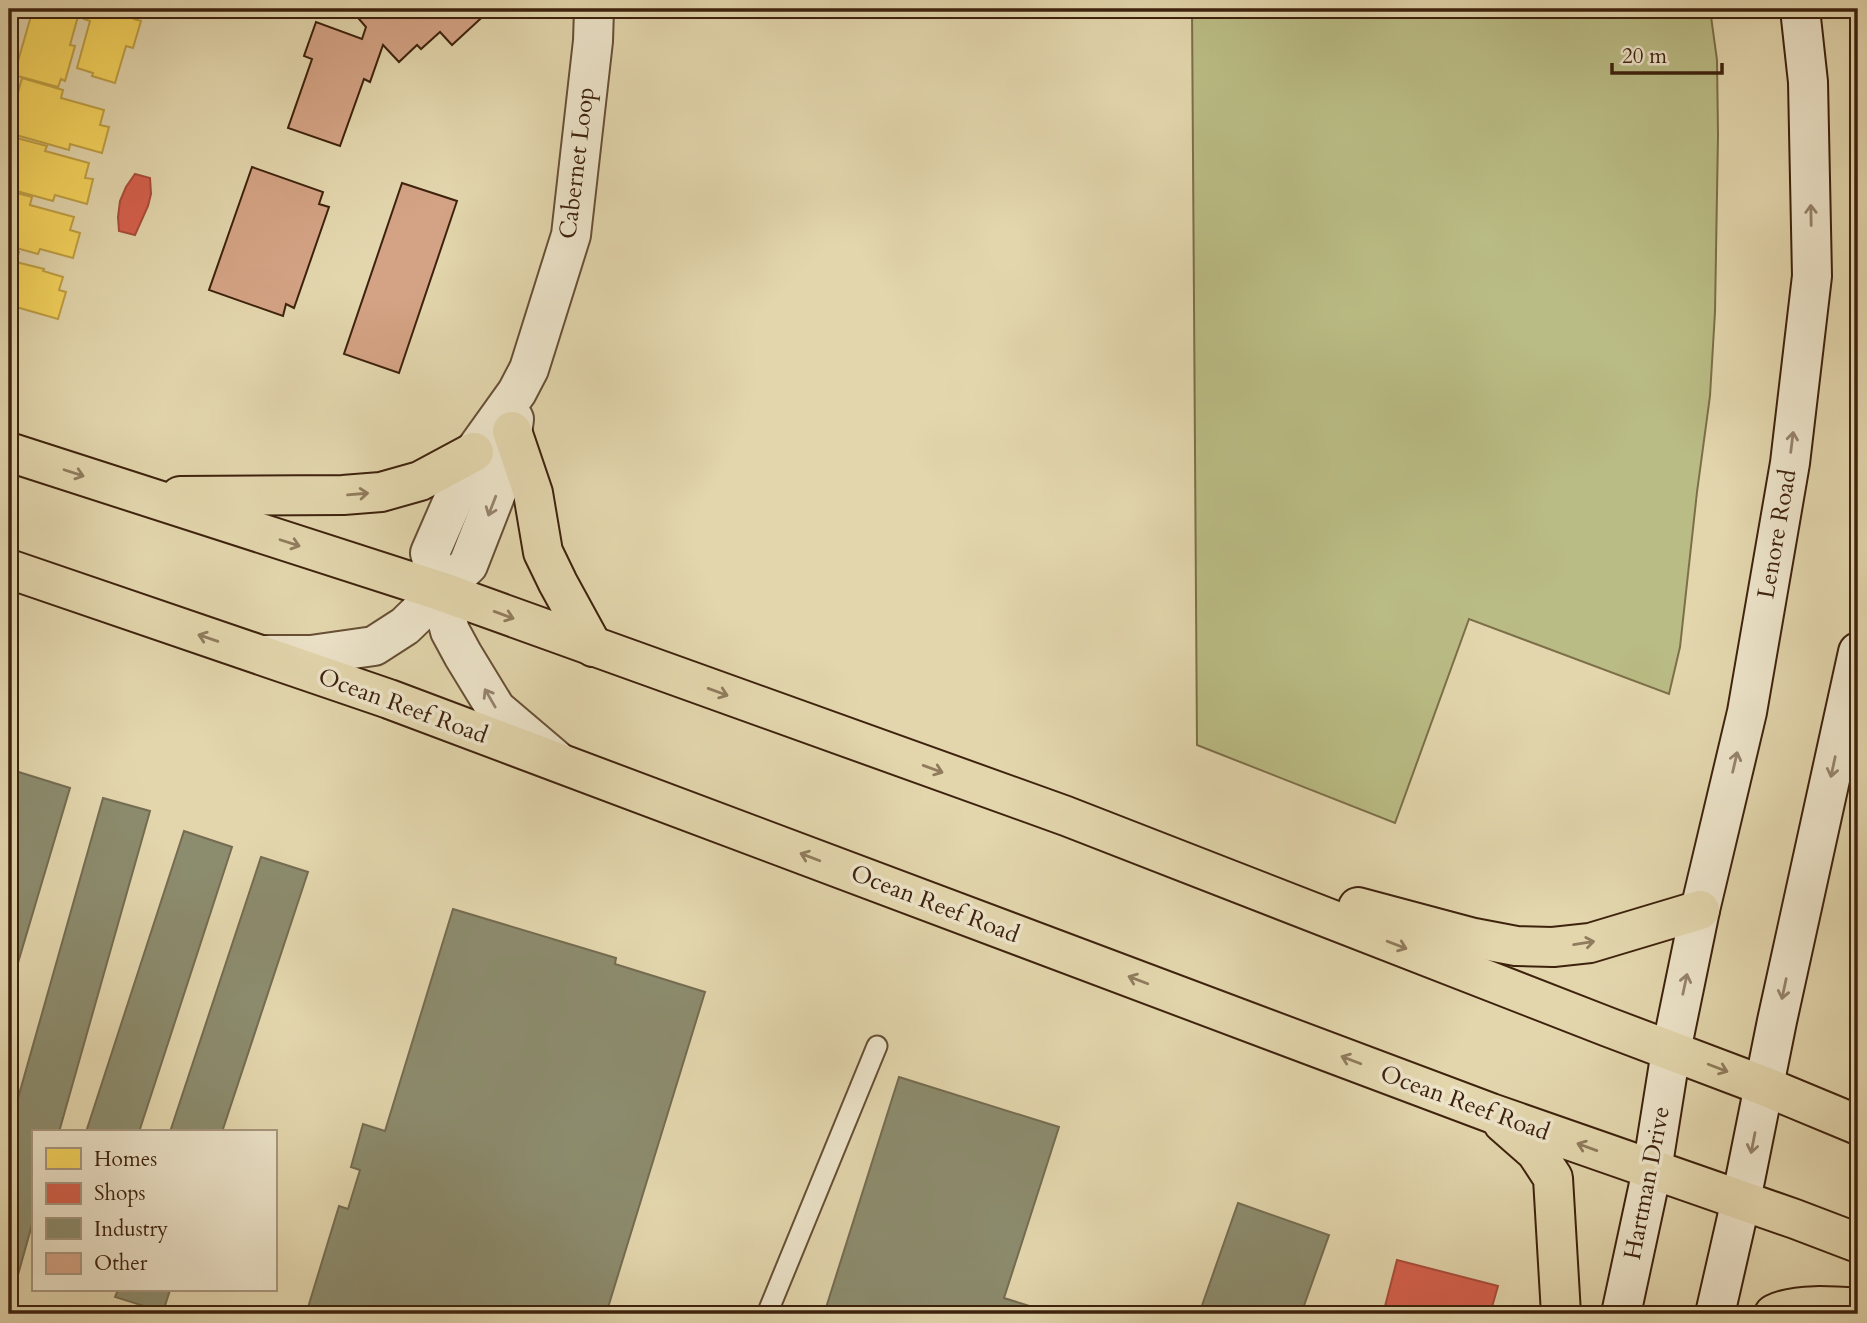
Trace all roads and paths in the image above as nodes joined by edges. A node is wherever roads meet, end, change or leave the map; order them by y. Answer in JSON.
{"nodes":[{"id":1,"x":594,"y":9,"type":"edge"},
{"id":2,"x":1800,"y":9,"type":"edge"},
{"id":3,"x":517,"y":392,"type":"junction"},
{"id":4,"x":512,"y":431,"type":"junction"},
{"id":5,"x":474,"y":452,"type":"junction"},
{"id":6,"x":9,"y":453,"type":"edge"},
{"id":7,"x":143,"y":496,"type":"junction"},
{"id":8,"x":9,"y":569,"type":"edge"},
{"id":9,"x":440,"y":592,"type":"junction"},
{"id":10,"x":593,"y":647,"type":"junction"},
{"id":11,"x":1858,"y":652,"type":"edge"},
{"id":12,"x":260,"y":655,"type":"junction"},
{"id":13,"x":557,"y":761,"type":"junction"},
{"id":14,"x":1066,"y":817,"type":"junction"},
{"id":15,"x":1700,"y":910,"type":"junction"},
{"id":16,"x":877,"y":1046,"type":"dead end"},
{"id":17,"x":1671,"y":1051,"type":"junction"},
{"id":18,"x":1764,"y":1086,"type":"junction"},
{"id":19,"x":1491,"y":1113,"type":"junction"},
{"id":20,"x":1858,"y":1125,"type":"edge"},
{"id":21,"x":1652,"y":1170,"type":"junction"},
{"id":22,"x":1741,"y":1200,"type":"junction"},
{"id":23,"x":1858,"y":1243,"type":"edge"},
{"id":24,"x":1858,"y":1308,"type":"edge"},
{"id":25,"x":767,"y":1314,"type":"edge"},
{"id":26,"x":1562,"y":1314,"type":"edge"},
{"id":27,"x":1621,"y":1314,"type":"edge"},
{"id":28,"x":1715,"y":1314,"type":"edge"},
{"id":29,"x":1774,"y":1314,"type":"edge"}],
"edges":[{"from":1,"to":3,"type":"street","name":"Cabernet Loop"},
{"from":15,"to":2,"type":"street","name":"Lenore Road","one_way":true},
{"from":3,"to":4,"type":"street","name":"Cabernet Loop"},
{"from":3,"to":5,"type":"street","name":"Cabernet Loop"},
{"from":4,"to":9,"type":"street","name":"Cabernet Loop","one_way":true},
{"from":4,"to":10,"type":"main road"},
{"from":7,"to":5,"type":"main road","one_way":true},
{"from":5,"to":9,"type":"street","name":"Cabernet Loop"},
{"from":6,"to":7,"type":"main road","one_way":true},
{"from":7,"to":9,"type":"main road","one_way":true},
{"from":12,"to":8,"type":"main road","name":"Ocean Reef Road","one_way":true},
{"from":9,"to":10,"type":"main road","one_way":true},
{"from":9,"to":12,"type":"street","name":"Cabernet Loop"},
{"from":13,"to":9,"type":"street","name":"Cabernet Loop","one_way":true},
{"from":10,"to":14,"type":"main road","one_way":true},
{"from":11,"to":18,"type":"street","one_way":true},
{"from":12,"to":13,"type":"main road","name":"Ocean Reef Road"},
{"from":19,"to":13,"type":"main road","name":"Ocean Reef Road","one_way":true},
{"from":14,"to":15,"type":"main road","one_way":true},
{"from":14,"to":17,"type":"main road","one_way":true},
{"from":17,"to":15,"type":"street","name":"Lenore Road","one_way":true},
{"from":16,"to":25,"type":"lane"},
{"from":17,"to":18,"type":"main road","one_way":true},
{"from":17,"to":21,"type":"street","name":"Hartman Drive"},
{"from":18,"to":20,"type":"main road"},
{"from":18,"to":22,"type":"street","one_way":true},
{"from":21,"to":19,"type":"main road","name":"Ocean Reef Road","one_way":true},
{"from":19,"to":26,"type":"main road"},
{"from":21,"to":22,"type":"main road","name":"Ocean Reef Road"},
{"from":21,"to":27,"type":"street","name":"Hartman Drive"},
{"from":22,"to":23,"type":"main road","name":"Ocean Reef Road"},
{"from":22,"to":28,"type":"street"},
{"from":24,"to":29,"type":"main road"}]}
